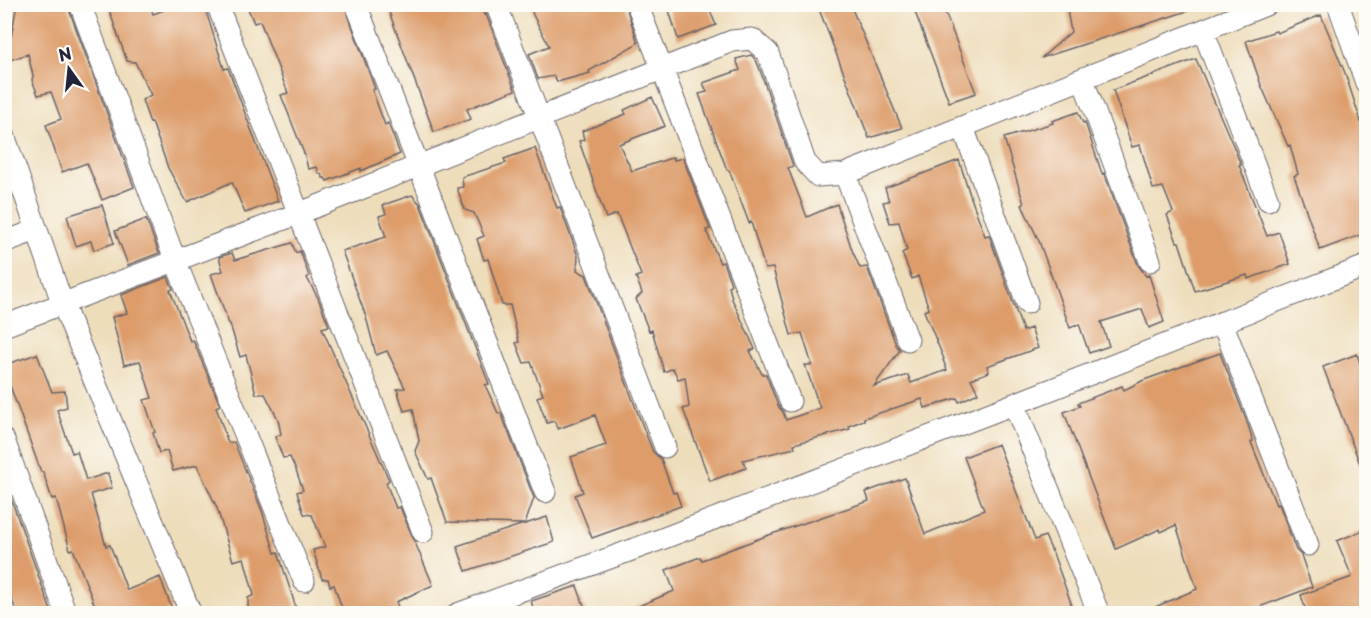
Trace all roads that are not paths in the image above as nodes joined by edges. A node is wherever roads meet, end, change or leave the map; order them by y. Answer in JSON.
{"nodes":[{"id":1,"x":80,"y":4,"type":"edge"},
{"id":2,"x":217,"y":4,"type":"edge"},
{"id":3,"x":356,"y":4,"type":"edge"},
{"id":4,"x":496,"y":4,"type":"edge"},
{"id":5,"x":637,"y":4,"type":"edge"},
{"id":6,"x":1268,"y":4,"type":"edge"},
{"id":7,"x":1338,"y":4,"type":"edge"},
{"id":8,"x":1203,"y":30,"type":"junction"},
{"id":9,"x":662,"y":68,"type":"junction"},
{"id":10,"x":1083,"y":80,"type":"junction"},
{"id":11,"x":1366,"y":83,"type":"edge"},
{"id":12,"x":538,"y":117,"type":"junction"},
{"id":13,"x":963,"y":127,"type":"junction"},
{"id":14,"x":4,"y":135,"type":"edge"},
{"id":15,"x":420,"y":165,"type":"junction"},
{"id":16,"x":845,"y":174,"type":"junction"},
{"id":17,"x":1268,"y":200,"type":"dead end"},
{"id":18,"x":300,"y":213,"type":"junction"},
{"id":19,"x":37,"y":230,"type":"junction"},
{"id":20,"x":4,"y":242,"type":"edge"},
{"id":21,"x":175,"y":260,"type":"junction"},
{"id":22,"x":1150,"y":261,"type":"dead end"},
{"id":23,"x":1366,"y":266,"type":"edge"},
{"id":24,"x":1027,"y":303,"type":"dead end"},
{"id":25,"x":63,"y":305,"type":"junction"},
{"id":26,"x":1222,"y":322,"type":"junction"},
{"id":27,"x":4,"y":326,"type":"edge"},
{"id":28,"x":908,"y":340,"type":"dead end"},
{"id":29,"x":790,"y":401,"type":"dead end"},
{"id":30,"x":1014,"y":404,"type":"junction"},
{"id":31,"x":4,"y":440,"type":"edge"},
{"id":32,"x":665,"y":447,"type":"dead end"},
{"id":33,"x":545,"y":492,"type":"dead end"},
{"id":34,"x":423,"y":532,"type":"dead end"},
{"id":35,"x":1308,"y":545,"type":"dead end"},
{"id":36,"x":304,"y":581,"type":"dead end"},
{"id":37,"x":66,"y":614,"type":"edge"},
{"id":38,"x":191,"y":614,"type":"edge"},
{"id":39,"x":457,"y":614,"type":"edge"},
{"id":40,"x":1099,"y":614,"type":"edge"}],
"edges":[{"from":1,"to":21,"type":"street"},
{"from":2,"to":18,"type":"street"},
{"from":3,"to":15,"type":"street"},
{"from":4,"to":12,"type":"street"},
{"from":5,"to":9,"type":"street"},
{"from":6,"to":8,"type":"street"},
{"from":7,"to":11,"type":"street"},
{"from":8,"to":10,"type":"street"},
{"from":8,"to":17,"type":"street"},
{"from":9,"to":12,"type":"street"},
{"from":9,"to":16,"type":"street"},
{"from":9,"to":29,"type":"street"},
{"from":10,"to":13,"type":"street"},
{"from":10,"to":22,"type":"street"},
{"from":12,"to":15,"type":"street"},
{"from":12,"to":32,"type":"street"},
{"from":13,"to":16,"type":"street"},
{"from":13,"to":24,"type":"street"},
{"from":14,"to":19,"type":"street"},
{"from":15,"to":18,"type":"street"},
{"from":15,"to":33,"type":"street"},
{"from":16,"to":28,"type":"street"},
{"from":18,"to":21,"type":"street"},
{"from":18,"to":34,"type":"street"},
{"from":19,"to":20,"type":"street"},
{"from":19,"to":25,"type":"street"},
{"from":21,"to":25,"type":"street"},
{"from":21,"to":36,"type":"street"},
{"from":23,"to":26,"type":"street"},
{"from":25,"to":27,"type":"street"},
{"from":25,"to":38,"type":"street"},
{"from":26,"to":30,"type":"street"},
{"from":26,"to":35,"type":"street"},
{"from":30,"to":39,"type":"street"},
{"from":30,"to":40,"type":"street"},
{"from":31,"to":37,"type":"street"}]}
